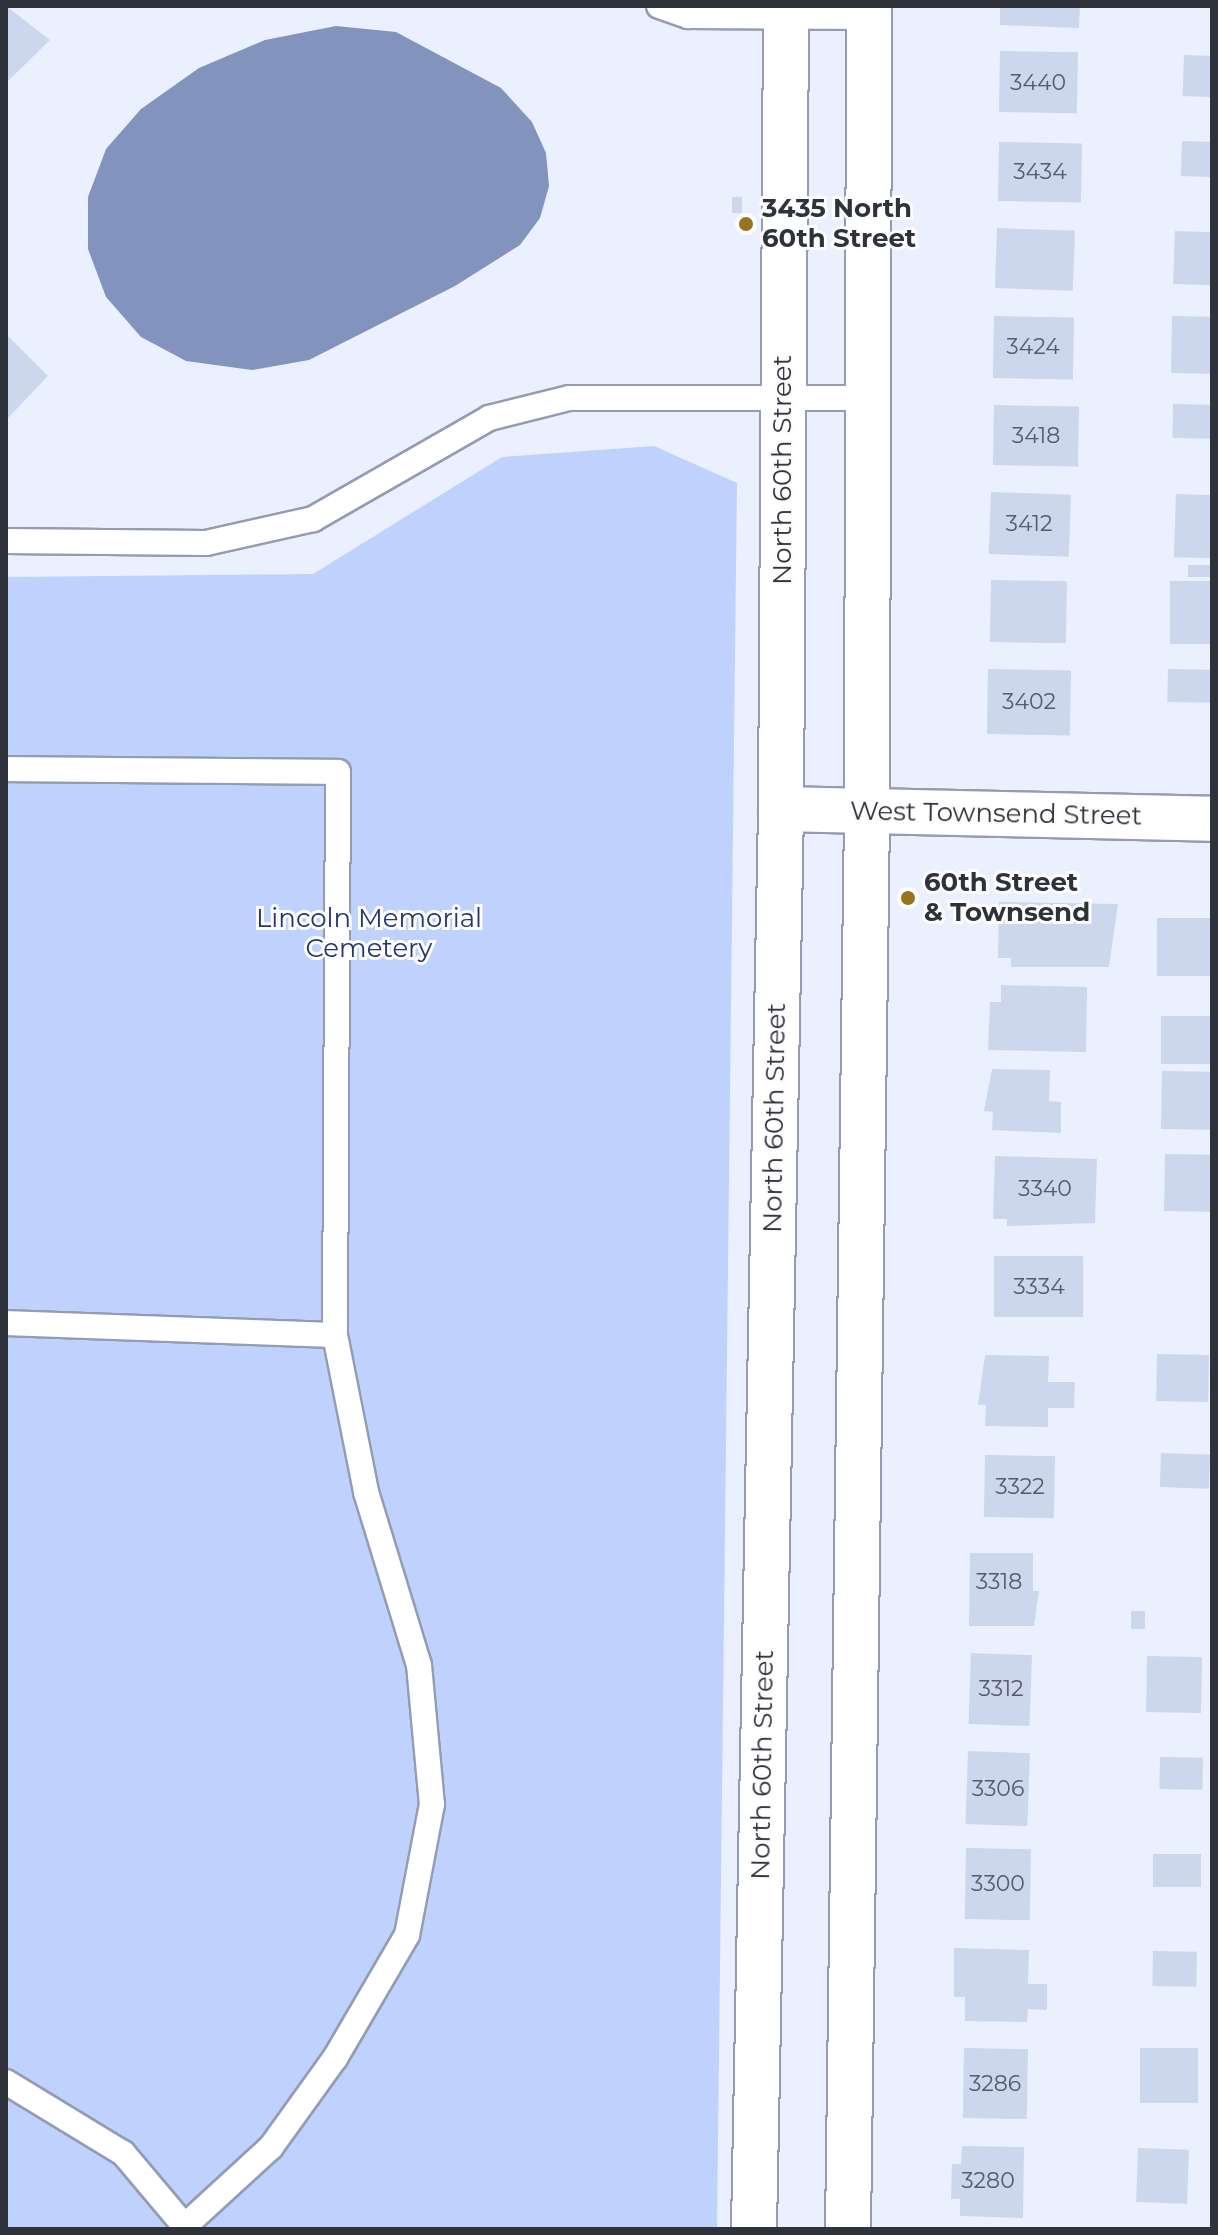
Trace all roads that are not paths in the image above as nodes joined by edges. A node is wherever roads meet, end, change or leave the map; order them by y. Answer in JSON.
{"nodes":[{"id":1,"x":659,"y":6,"type":"edge"},
{"id":2,"x":786,"y":12,"type":"edge"},
{"id":3,"x":869,"y":12,"type":"edge"},
{"id":4,"x":784,"y":398,"type":"junction"},
{"id":5,"x":868,"y":398,"type":"junction"},
{"id":6,"x":6,"y":541,"type":"edge"},
{"id":7,"x":6,"y":769,"type":"edge"},
{"id":8,"x":781,"y":809,"type":"junction"},
{"id":9,"x":867,"y":811,"type":"junction"},
{"id":10,"x":1212,"y":819,"type":"edge"},
{"id":11,"x":6,"y":1323,"type":"edge"},
{"id":12,"x":335,"y":1335,"type":"junction"},
{"id":13,"x":6,"y":2082,"type":"edge"},
{"id":14,"x":187,"y":2227,"type":"edge"},
{"id":15,"x":754,"y":2229,"type":"edge"},
{"id":16,"x":848,"y":2229,"type":"edge"}],
"edges":[{"from":1,"to":2,"type":"lane"},
{"from":2,"to":3,"type":"lane"},
{"from":2,"to":4,"type":"main road","name":"North 60th Street"},
{"from":3,"to":5,"type":"main road"},
{"from":4,"to":5,"type":"lane"},
{"from":4,"to":6,"type":"lane"},
{"from":4,"to":8,"type":"main road","name":"North 60th Street"},
{"from":5,"to":9,"type":"main road"},
{"from":7,"to":12,"type":"lane"},
{"from":8,"to":9,"type":"main road","name":"West Townsend Street"},
{"from":8,"to":15,"type":"main road","name":"North 60th Street"},
{"from":9,"to":10,"type":"main road","name":"West Townsend Street"},
{"from":9,"to":16,"type":"main road"},
{"from":11,"to":12,"type":"lane"},
{"from":12,"to":14,"type":"lane"},
{"from":13,"to":14,"type":"lane"}]}
